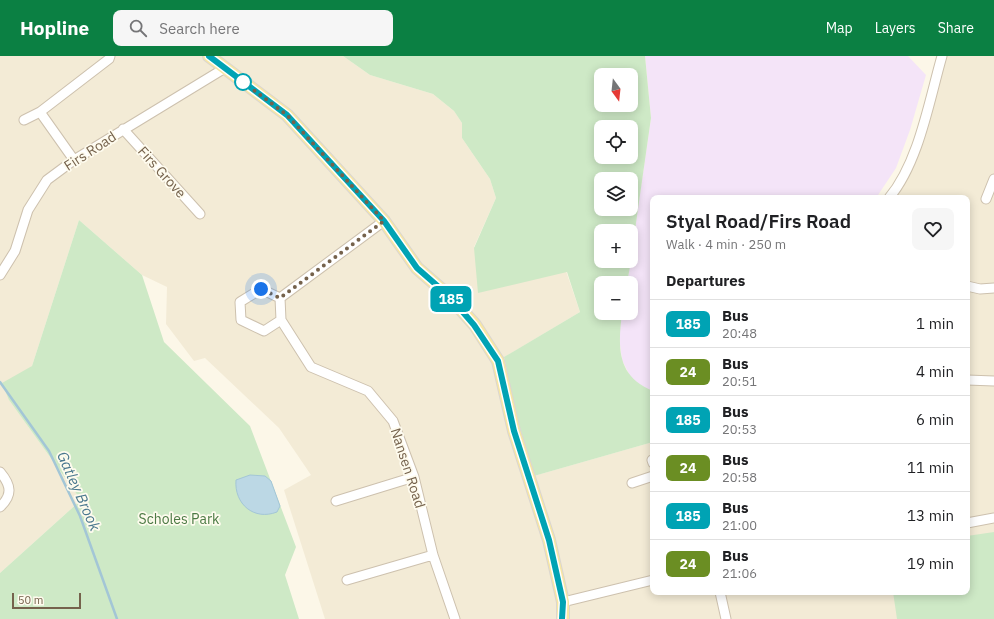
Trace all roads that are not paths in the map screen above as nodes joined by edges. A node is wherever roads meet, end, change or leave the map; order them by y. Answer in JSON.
{"nodes":[{"id":1,"x":209,"y":56,"type":"edge"},
{"id":2,"x":942,"y":56,"type":"edge"},
{"id":3,"x":110,"y":57,"type":"edge"},
{"id":4,"x":225,"y":68,"type":"junction"},
{"id":5,"x":40,"y":112,"type":"junction"},
{"id":6,"x":24,"y":120,"type":"dead end"},
{"id":7,"x":123,"y":129,"type":"junction"},
{"id":8,"x":74,"y":160,"type":"junction"},
{"id":9,"x":994,"y":179,"type":"edge"},
{"id":10,"x":891,"y":195,"type":"edge"},
{"id":11,"x":986,"y":199,"type":"dead end"},
{"id":12,"x":200,"y":214,"type":"dead end"},
{"id":13,"x":384,"y":221,"type":"junction"},
{"id":14,"x":0,"y":275,"type":"edge"},
{"id":15,"x":970,"y":286,"type":"edge"},
{"id":16,"x":994,"y":288,"type":"edge"},
{"id":17,"x":280,"y":298,"type":"junction"},
{"id":18,"x":281,"y":320,"type":"junction"},
{"id":19,"x":970,"y":380,"type":"edge"},
{"id":20,"x":994,"y":381,"type":"edge"},
{"id":21,"x":0,"y":472,"type":"edge"},
{"id":22,"x":414,"y":477,"type":"junction"},
{"id":23,"x":650,"y":477,"type":"edge"},
{"id":24,"x":632,"y":483,"type":"dead end"},
{"id":25,"x":336,"y":501,"type":"dead end"},
{"id":26,"x":0,"y":507,"type":"edge"},
{"id":27,"x":994,"y":518,"type":"edge"},
{"id":28,"x":970,"y":522,"type":"edge"},
{"id":29,"x":433,"y":555,"type":"junction"},
{"id":30,"x":347,"y":580,"type":"dead end"},
{"id":31,"x":650,"y":581,"type":"edge"},
{"id":32,"x":721,"y":595,"type":"edge"},
{"id":33,"x":563,"y":602,"type":"junction"},
{"id":34,"x":455,"y":619,"type":"edge"},
{"id":35,"x":562,"y":619,"type":"edge"},
{"id":36,"x":726,"y":619,"type":"edge"}],
"edges":[{"from":1,"to":4,"type":"main road"},
{"from":2,"to":10,"type":"street"},
{"from":3,"to":5,"type":"street"},
{"from":4,"to":7,"type":"street","name":"Firs Road"},
{"from":4,"to":13,"type":"main road"},
{"from":5,"to":6,"type":"street"},
{"from":5,"to":8,"type":"street"},
{"from":7,"to":8,"type":"street","name":"Firs Road"},
{"from":7,"to":12,"type":"street","name":"Firs Grove"},
{"from":8,"to":14,"type":"street","name":"Firs Road"},
{"from":9,"to":11,"type":"street"},
{"from":13,"to":17,"type":"street"},
{"from":13,"to":33,"type":"main road"},
{"from":15,"to":16,"type":"street"},
{"from":17,"to":18,"type":"street"},
{"from":17,"to":18,"type":"street"},
{"from":18,"to":22,"type":"street","name":"Nansen Road"},
{"from":19,"to":20,"type":"street"},
{"from":21,"to":26,"type":"street"},
{"from":22,"to":25,"type":"street"},
{"from":22,"to":29,"type":"street","name":"Nansen Road"},
{"from":23,"to":24,"type":"street"},
{"from":27,"to":28,"type":"street"},
{"from":29,"to":30,"type":"street"},
{"from":29,"to":34,"type":"street","name":"Nansen Road"},
{"from":31,"to":33,"type":"street"},
{"from":32,"to":36,"type":"street"},
{"from":33,"to":35,"type":"main road"}]}
